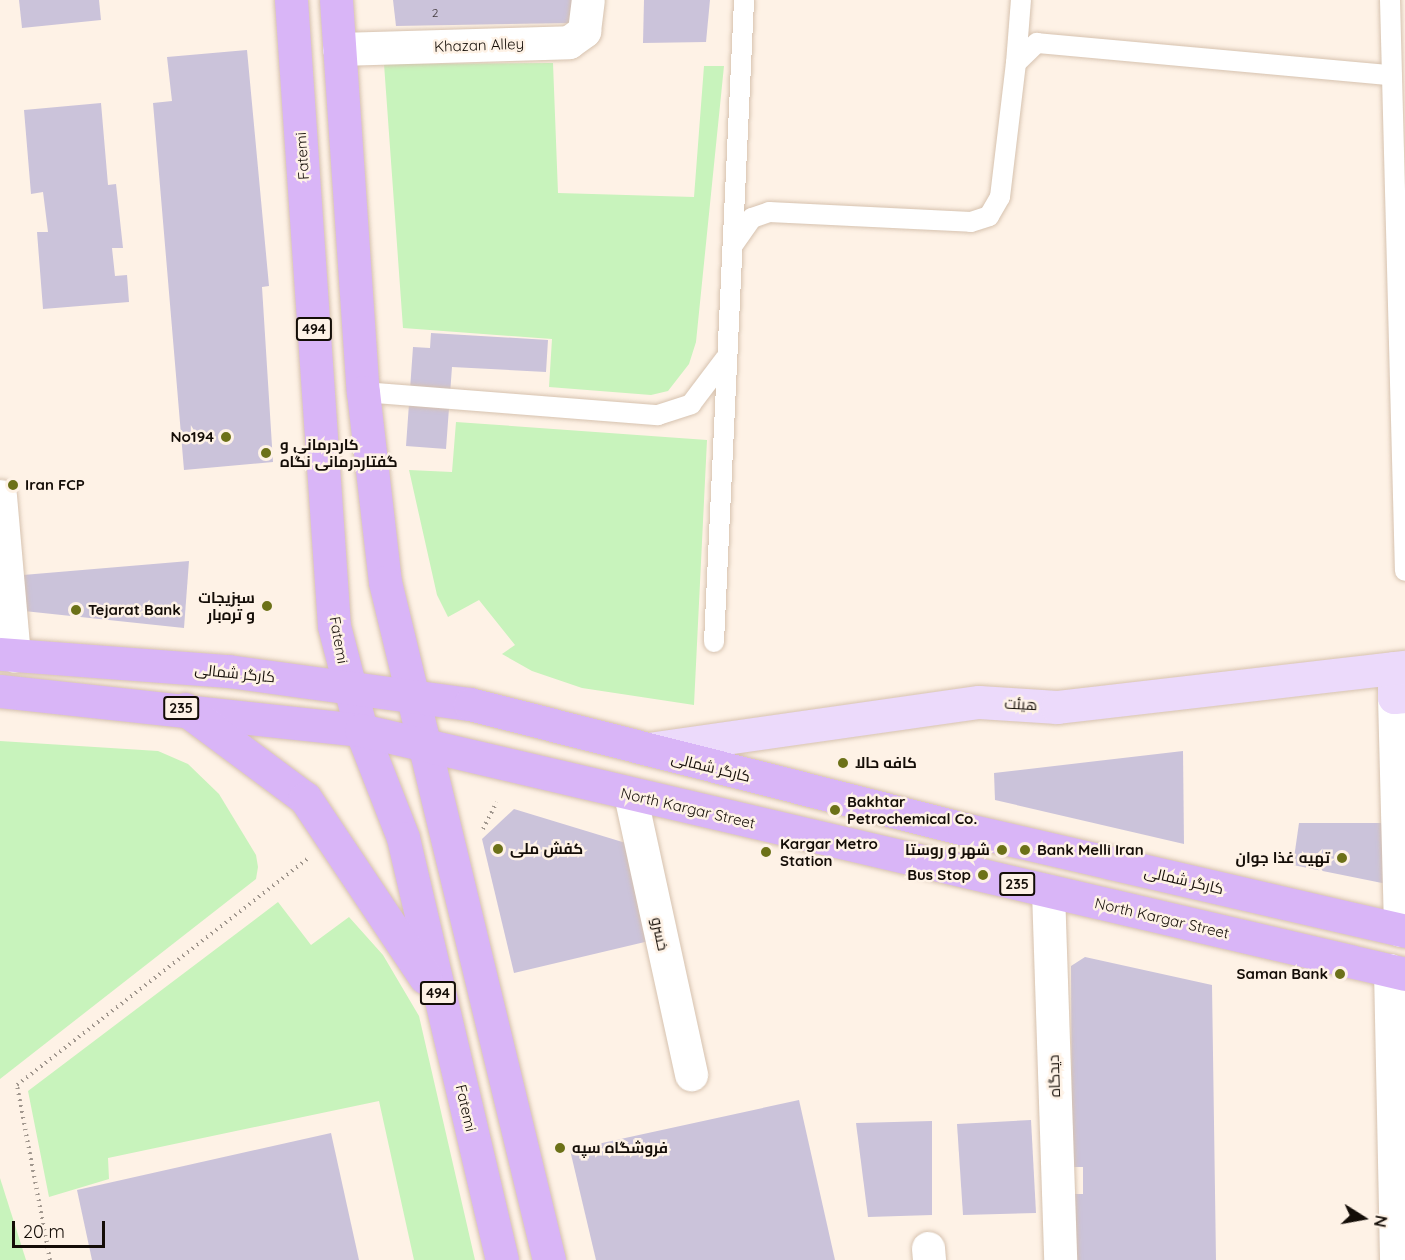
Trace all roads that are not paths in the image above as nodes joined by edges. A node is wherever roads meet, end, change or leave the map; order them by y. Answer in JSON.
{"nodes":[{"id":1,"x":291,"y":0,"type":"edge"},
{"id":2,"x":336,"y":0,"type":"edge"},
{"id":3,"x":588,"y":0,"type":"edge"},
{"id":4,"x":744,"y":0,"type":"edge"},
{"id":5,"x":1021,"y":0,"type":"edge"},
{"id":6,"x":1390,"y":0,"type":"edge"},
{"id":7,"x":339,"y":49,"type":"junction"},
{"id":8,"x":1016,"y":63,"type":"junction"},
{"id":9,"x":1392,"y":75,"type":"junction"},
{"id":10,"x":733,"y":245,"type":"junction"},
{"id":11,"x":727,"y":354,"type":"junction"},
{"id":12,"x":363,"y":392,"type":"junction"},
{"id":13,"x":0,"y":496,"type":"edge"},
{"id":14,"x":1405,"y":571,"type":"edge"},
{"id":15,"x":714,"y":642,"type":"dead end"},
{"id":16,"x":7,"y":655,"type":"edge"},
{"id":17,"x":1400,"y":682,"type":"edge"},
{"id":18,"x":347,"y":684,"type":"junction"},
{"id":19,"x":8,"y":692,"type":"edge"},
{"id":20,"x":411,"y":693,"type":"junction"},
{"id":21,"x":183,"y":708,"type":"junction"},
{"id":22,"x":362,"y":730,"type":"junction"},
{"id":23,"x":426,"y":745,"type":"junction"},
{"id":24,"x":638,"y":750,"type":"junction"},
{"id":25,"x":630,"y":794,"type":"junction"},
{"id":26,"x":964,"y":829,"type":"junction"},
{"id":27,"x":954,"y":869,"type":"junction"},
{"id":28,"x":1048,"y":891,"type":"junction"},
{"id":29,"x":1402,"y":930,"type":"edge"},
{"id":30,"x":1397,"y":972,"type":"edge"},
{"id":31,"x":441,"y":1003,"type":"junction"},
{"id":32,"x":691,"y":1074,"type":"dead end"},
{"id":33,"x":502,"y":1260,"type":"edge"},
{"id":34,"x":549,"y":1260,"type":"edge"},
{"id":35,"x":1060,"y":1260,"type":"edge"},
{"id":36,"x":1396,"y":1260,"type":"edge"}],
"edges":[{"from":1,"to":18,"type":"main road","name":"Fatemi","number":"494"},
{"from":2,"to":7,"type":"main road"},
{"from":3,"to":7,"type":"street","name":"Khazan Alley"},
{"from":4,"to":10,"type":"lane"},
{"from":5,"to":8,"type":"lane"},
{"from":6,"to":9,"type":"lane"},
{"from":7,"to":12,"type":"main road"},
{"from":8,"to":9,"type":"lane"},
{"from":8,"to":10,"type":"lane"},
{"from":9,"to":14,"type":"lane"},
{"from":10,"to":11,"type":"lane"},
{"from":11,"to":12,"type":"lane"},
{"from":11,"to":15,"type":"lane"},
{"from":12,"to":20,"type":"main road"},
{"from":13,"to":16,"type":"street"},
{"from":16,"to":18,"type":"main road","name":"کارگر شمالی"},
{"from":16,"to":19,"type":"main road"},
{"from":17,"to":24,"type":"street","name":"هیئت"},
{"from":17,"to":29,"type":"street"},
{"from":18,"to":20,"type":"main road","name":"کارگر شمالی"},
{"from":18,"to":22,"type":"main road","name":"Fatemi","number":"494"},
{"from":19,"to":21,"type":"main road","name":"North Kargar Street","number":"235"},
{"from":20,"to":23,"type":"main road"},
{"from":20,"to":24,"type":"main road","name":"کارگر شمالی"},
{"from":21,"to":22,"type":"main road","name":"North Kargar Street","number":"235"},
{"from":21,"to":31,"type":"main road"},
{"from":22,"to":23,"type":"main road","name":"North Kargar Street","number":"235"},
{"from":22,"to":31,"type":"main road","name":"Fatemi","number":"494"},
{"from":23,"to":25,"type":"main road","name":"North Kargar Street","number":"235"},
{"from":23,"to":34,"type":"main road"},
{"from":24,"to":26,"type":"main road","name":"کارگر شمالی"},
{"from":25,"to":27,"type":"main road","name":"North Kargar Street","number":"235"},
{"from":25,"to":32,"type":"street","name":"خسرو"},
{"from":26,"to":27,"type":"main road"},
{"from":26,"to":29,"type":"main road","name":"کارگر شمالی"},
{"from":27,"to":28,"type":"main road","name":"North Kargar Street","number":"235"},
{"from":28,"to":30,"type":"main road","name":"North Kargar Street","number":"235"},
{"from":28,"to":35,"type":"street","name":"دیدگاه"},
{"from":30,"to":36,"type":"street"},
{"from":31,"to":33,"type":"main road","name":"Fatemi","number":"494"}]}
